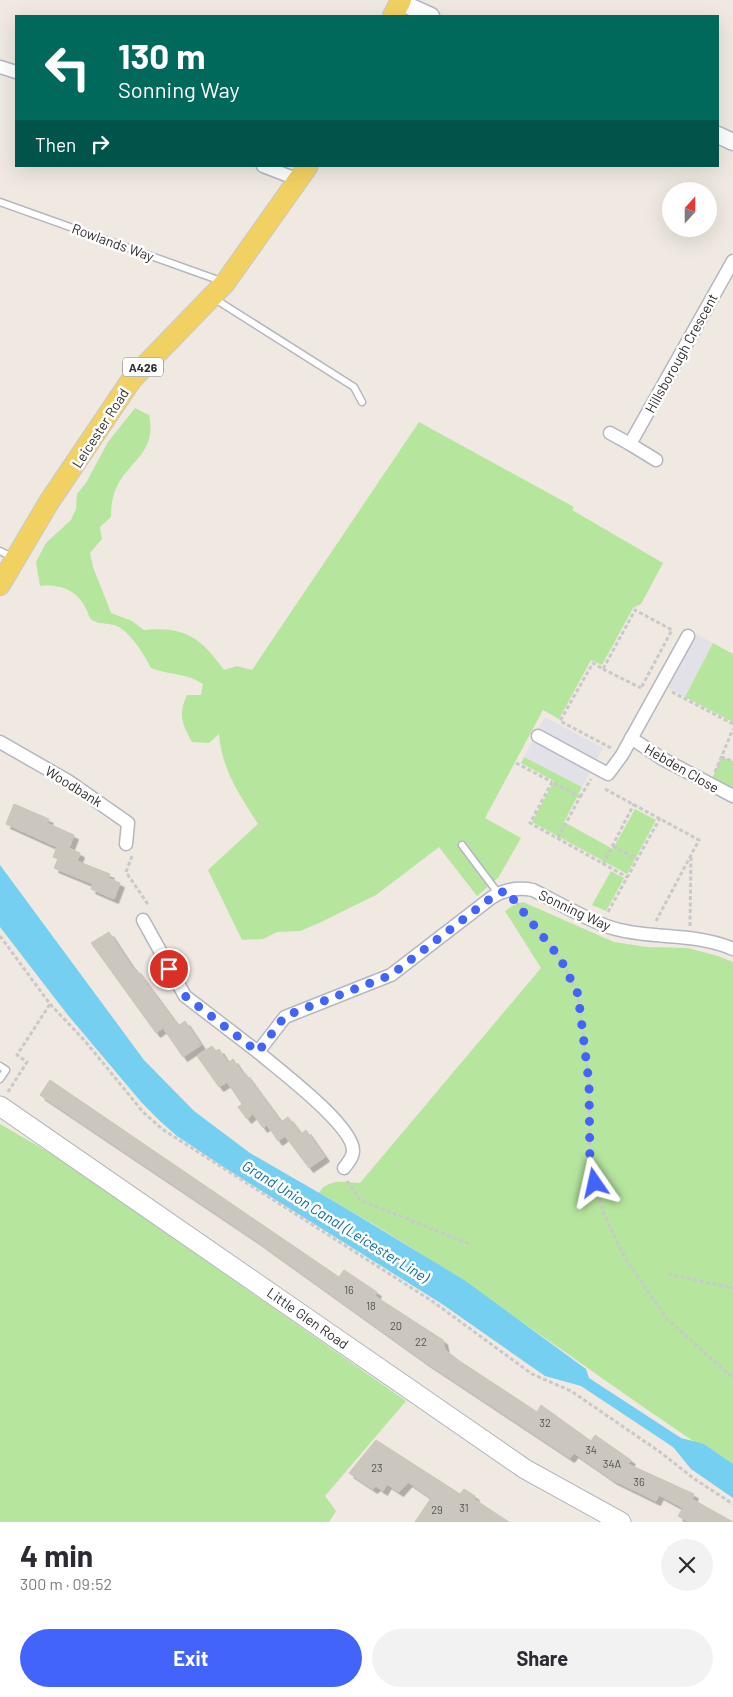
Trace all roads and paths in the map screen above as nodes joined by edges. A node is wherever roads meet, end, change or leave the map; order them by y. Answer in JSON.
{"nodes":[{"id":1,"x":398,"y":6,"type":"edge"},
{"id":2,"x":428,"y":15,"type":"edge"},
{"id":3,"x":0,"y":67,"type":"edge"},
{"id":4,"x":15,"y":72,"type":"edge"},
{"id":5,"x":719,"y":135,"type":"edge"},
{"id":6,"x":733,"y":142,"type":"edge"},
{"id":7,"x":269,"y":167,"type":"edge"},
{"id":8,"x":303,"y":173,"type":"edge"},
{"id":9,"x":0,"y":202,"type":"edge"},
{"id":10,"x":733,"y":261,"type":"edge"},
{"id":11,"x":218,"y":290,"type":"junction"},
{"id":12,"x":362,"y":402,"type":"dead end"},
{"id":13,"x":610,"y":433,"type":"dead end"},
{"id":14,"x":630,"y":444,"type":"junction"},
{"id":15,"x":656,"y":460,"type":"dead end"},
{"id":16,"x":8,"y":555,"type":"edge"},
{"id":17,"x":0,"y":585,"type":"edge"},
{"id":18,"x":688,"y":636,"type":"dead end"},
{"id":19,"x":603,"y":668,"type":"junction"},
{"id":20,"x":641,"y":688,"type":"junction"},
{"id":21,"x":658,"y":691,"type":"junction"},
{"id":22,"x":733,"y":724,"type":"edge"},
{"id":23,"x":733,"y":729,"type":"edge"},
{"id":24,"x":538,"y":736,"type":"dead end"},
{"id":25,"x":631,"y":738,"type":"junction"},
{"id":26,"x":0,"y":742,"type":"edge"},
{"id":27,"x":622,"y":754,"type":"junction"},
{"id":28,"x":721,"y":757,"type":"junction"},
{"id":29,"x":733,"y":761,"type":"edge"},
{"id":30,"x":516,"y":763,"type":"dead end"},
{"id":31,"x":603,"y":771,"type":"junction"},
{"id":32,"x":589,"y":780,"type":"junction"},
{"id":33,"x":552,"y":782,"type":"junction"},
{"id":34,"x":710,"y":784,"type":"junction"},
{"id":35,"x":733,"y":796,"type":"edge"},
{"id":36,"x":580,"y":797,"type":"junction"},
{"id":37,"x":634,"y":804,"type":"junction"},
{"id":38,"x":660,"y":818,"type":"junction"},
{"id":39,"x":558,"y":838,"type":"junction"},
{"id":40,"x":126,"y":844,"type":"joint"},
{"id":41,"x":462,"y":845,"type":"dead end"},
{"id":42,"x":613,"y":846,"type":"junction"},
{"id":43,"x":691,"y":854,"type":"junction"},
{"id":44,"x":637,"y":859,"type":"junction"},
{"id":45,"x":604,"y":864,"type":"junction"},
{"id":46,"x":627,"y":877,"type":"junction"},
{"id":47,"x":502,"y":892,"type":"junction"},
{"id":48,"x":143,"y":920,"type":"joint"},
{"id":49,"x":602,"y":923,"type":"junction"},
{"id":50,"x":650,"y":934,"type":"junction"},
{"id":51,"x":0,"y":936,"type":"edge"},
{"id":52,"x":690,"y":937,"type":"junction"},
{"id":53,"x":733,"y":949,"type":"edge"},
{"id":54,"x":50,"y":1004,"type":"junction"},
{"id":55,"x":258,"y":1052,"type":"junction"},
{"id":56,"x":0,"y":1066,"type":"edge"},
{"id":57,"x":0,"y":1079,"type":"edge"},
{"id":58,"x":2,"y":1101,"type":"edge"},
{"id":59,"x":344,"y":1168,"type":"joint"},
{"id":60,"x":472,"y":1245,"type":"dead end"},
{"id":61,"x":668,"y":1274,"type":"dead end"},
{"id":62,"x":733,"y":1288,"type":"edge"},
{"id":63,"x":733,"y":1378,"type":"edge"},
{"id":64,"x":733,"y":1504,"type":"edge"},
{"id":65,"x":621,"y":1522,"type":"edge"}],
"edges":[{"from":1,"to":2,"type":"street"},
{"from":3,"to":4,"type":"street"},
{"from":5,"to":6,"type":"street"},
{"from":7,"to":8,"type":"street"},
{"from":8,"to":11,"type":"main road","name":"Leicester Road","number":"A426"},
{"from":9,"to":11,"type":"lane","name":"Rowlands Way"},
{"from":10,"to":14,"type":"street","name":"Hillsborough Crescent"},
{"from":11,"to":12,"type":"lane","name":"Rowlands Way"},
{"from":11,"to":16,"type":"main road","name":"Leicester Road","number":"A426"},
{"from":13,"to":14,"type":"street"},
{"from":14,"to":15,"type":"street"},
{"from":16,"to":17,"type":"main road","name":"Leicester Road","number":"A426"},
{"from":18,"to":21,"type":"street","name":"Hebden Close"},
{"from":19,"to":20,"type":"path"},
{"from":19,"to":20,"type":"path"},
{"from":19,"to":27,"type":"path"},
{"from":20,"to":21,"type":"path"},
{"from":21,"to":22,"type":"path"},
{"from":21,"to":25,"type":"street","name":"Hebden Close"},
{"from":23,"to":28,"type":"path"},
{"from":24,"to":31,"type":"street"},
{"from":25,"to":27,"type":"street","name":"Hebden Close"},
{"from":25,"to":34,"type":"street","name":"Hebden Close"},
{"from":26,"to":40,"type":"street","name":"Woodbank"},
{"from":27,"to":31,"type":"street","name":"Hebden Close"},
{"from":28,"to":29,"type":"path"},
{"from":28,"to":34,"type":"path"},
{"from":30,"to":33,"type":"path"},
{"from":31,"to":32,"type":"path"},
{"from":32,"to":36,"type":"path"},
{"from":32,"to":37,"type":"path"},
{"from":33,"to":36,"type":"path"},
{"from":33,"to":39,"type":"path"},
{"from":34,"to":35,"type":"street","name":"Hebden Close"},
{"from":36,"to":39,"type":"path"},
{"from":37,"to":38,"type":"path"},
{"from":37,"to":42,"type":"path"},
{"from":38,"to":43,"type":"path"},
{"from":38,"to":44,"type":"path"},
{"from":39,"to":45,"type":"path"},
{"from":40,"to":48,"type":"path"},
{"from":41,"to":47,"type":"lane"},
{"from":42,"to":44,"type":"path"},
{"from":42,"to":45,"type":"path"},
{"from":43,"to":50,"type":"path"},
{"from":43,"to":52,"type":"path"},
{"from":44,"to":46,"type":"path"},
{"from":45,"to":46,"type":"path"},
{"from":46,"to":49,"type":"path"},
{"from":47,"to":49,"type":"street","name":"Sonning Way"},
{"from":47,"to":55,"type":"street"},
{"from":47,"to":63,"type":"path"},
{"from":48,"to":55,"type":"street"},
{"from":49,"to":50,"type":"street","name":"Sonning Way"},
{"from":50,"to":52,"type":"street","name":"Sonning Way"},
{"from":51,"to":54,"type":"path"},
{"from":52,"to":53,"type":"street","name":"Sonning Way"},
{"from":54,"to":58,"type":"path"},
{"from":54,"to":64,"type":"path"},
{"from":55,"to":59,"type":"street"},
{"from":56,"to":57,"type":"lane"},
{"from":58,"to":65,"type":"main road","name":"Little Glen Road"},
{"from":59,"to":60,"type":"path"},
{"from":61,"to":62,"type":"path"}]}
